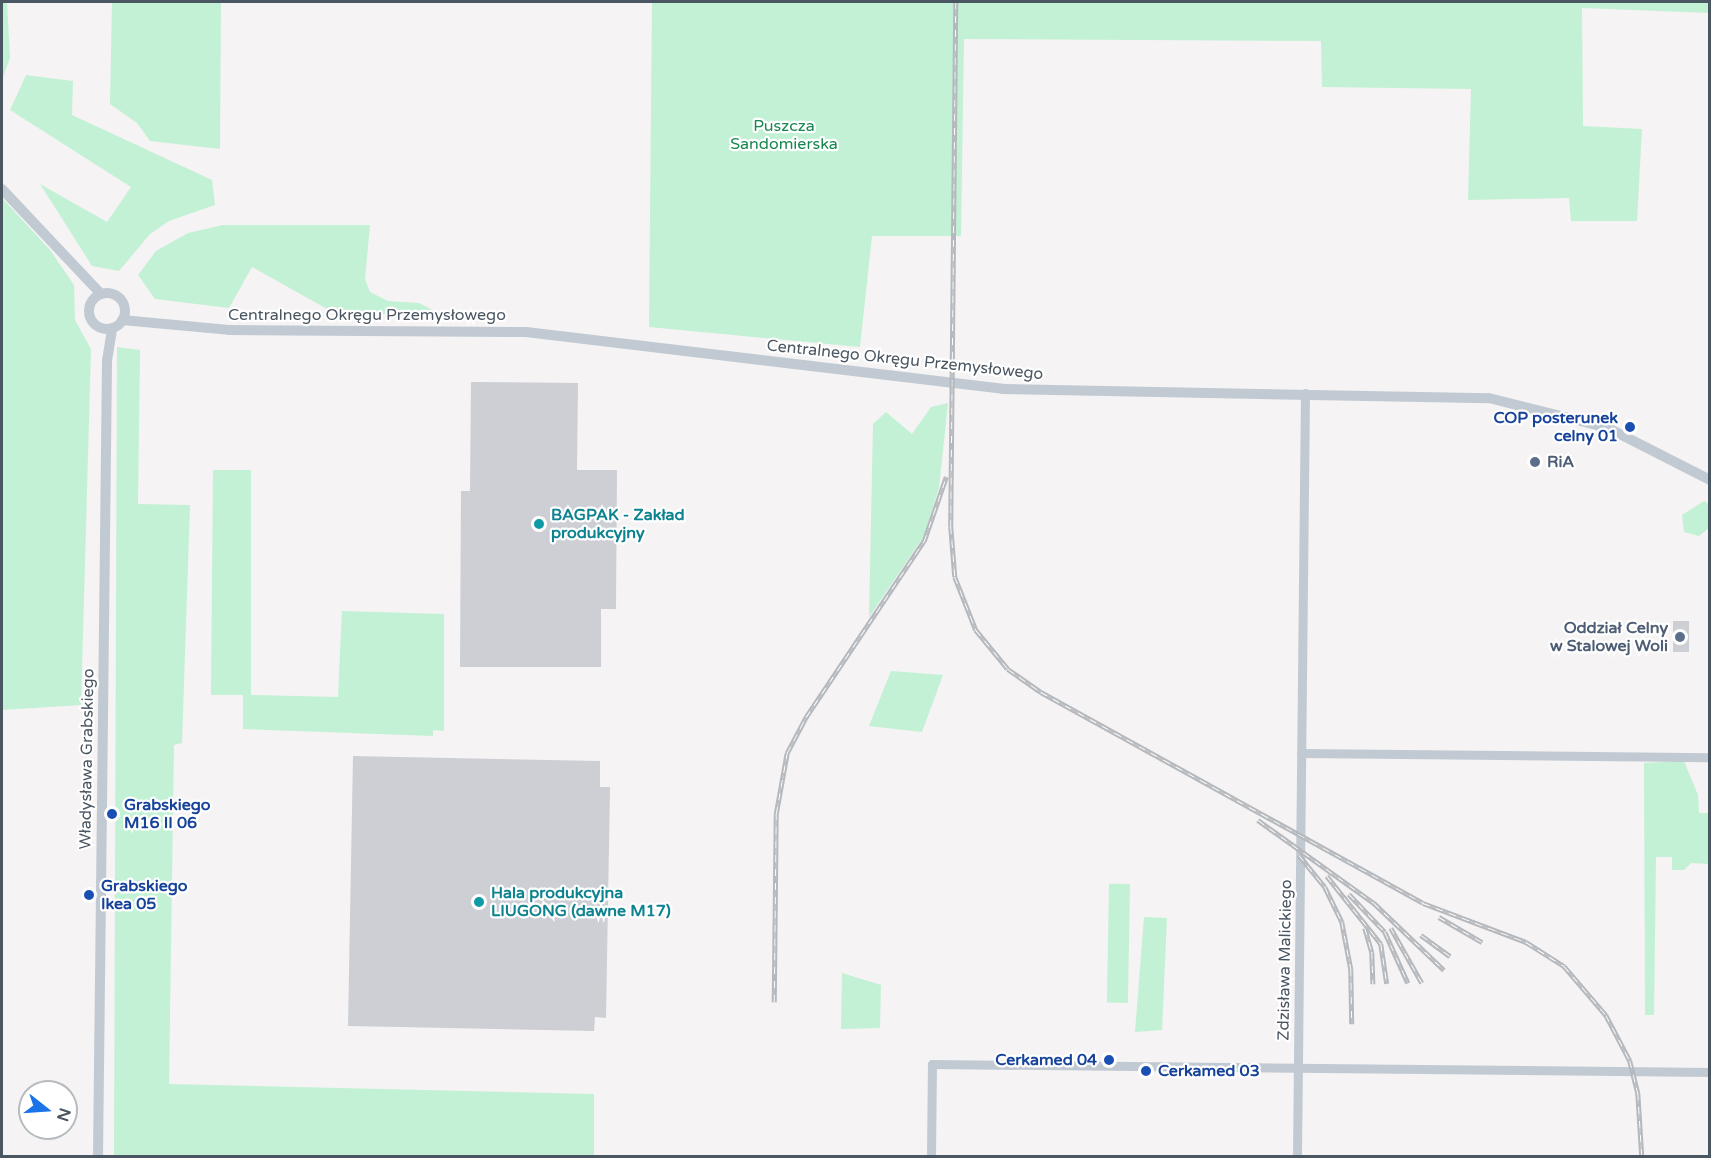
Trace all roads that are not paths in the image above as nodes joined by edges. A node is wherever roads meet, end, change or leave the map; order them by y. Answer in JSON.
{"nodes":[{"id":1,"x":2,"y":189,"type":"edge"},
{"id":2,"x":96,"y":297,"type":"junction"},
{"id":3,"x":125,"y":309,"type":"junction"},
{"id":4,"x":123,"y":320,"type":"junction"},
{"id":5,"x":156,"y":321,"type":"junction"},
{"id":6,"x":107,"y":328,"type":"junction"},
{"id":7,"x":1305,"y":393,"type":"junction"},
{"id":8,"x":1710,"y":480,"type":"edge"},
{"id":9,"x":1301,"y":753,"type":"junction"},
{"id":10,"x":1710,"y":758,"type":"edge"},
{"id":11,"x":1298,"y":1068,"type":"junction"},
{"id":12,"x":1710,"y":1072,"type":"edge"},
{"id":13,"x":98,"y":1156,"type":"edge"},
{"id":14,"x":931,"y":1156,"type":"edge"},
{"id":15,"x":1297,"y":1156,"type":"edge"}],
"edges":[{"from":1,"to":2,"type":"street"},
{"from":2,"to":3,"type":"street"},
{"from":2,"to":6,"type":"street"},
{"from":3,"to":4,"type":"street"},
{"from":3,"to":5,"type":"street"},
{"from":4,"to":5,"type":"street"},
{"from":4,"to":6,"type":"street"},
{"from":5,"to":7,"type":"street","name":"Centralnego Okręgu Przemysłowego"},
{"from":6,"to":13,"type":"street","name":"Władysława Grabskiego"},
{"from":7,"to":8,"type":"street","name":"Centralnego Okręgu Przemysłowego"},
{"from":7,"to":9,"type":"street","name":"Zdzisława Malickiego"},
{"from":9,"to":10,"type":"street"},
{"from":9,"to":11,"type":"street","name":"Zdzisława Malickiego"},
{"from":11,"to":12,"type":"street"},
{"from":11,"to":14,"type":"street"},
{"from":11,"to":15,"type":"street","name":"Zdzisława Malickiego"}]}
